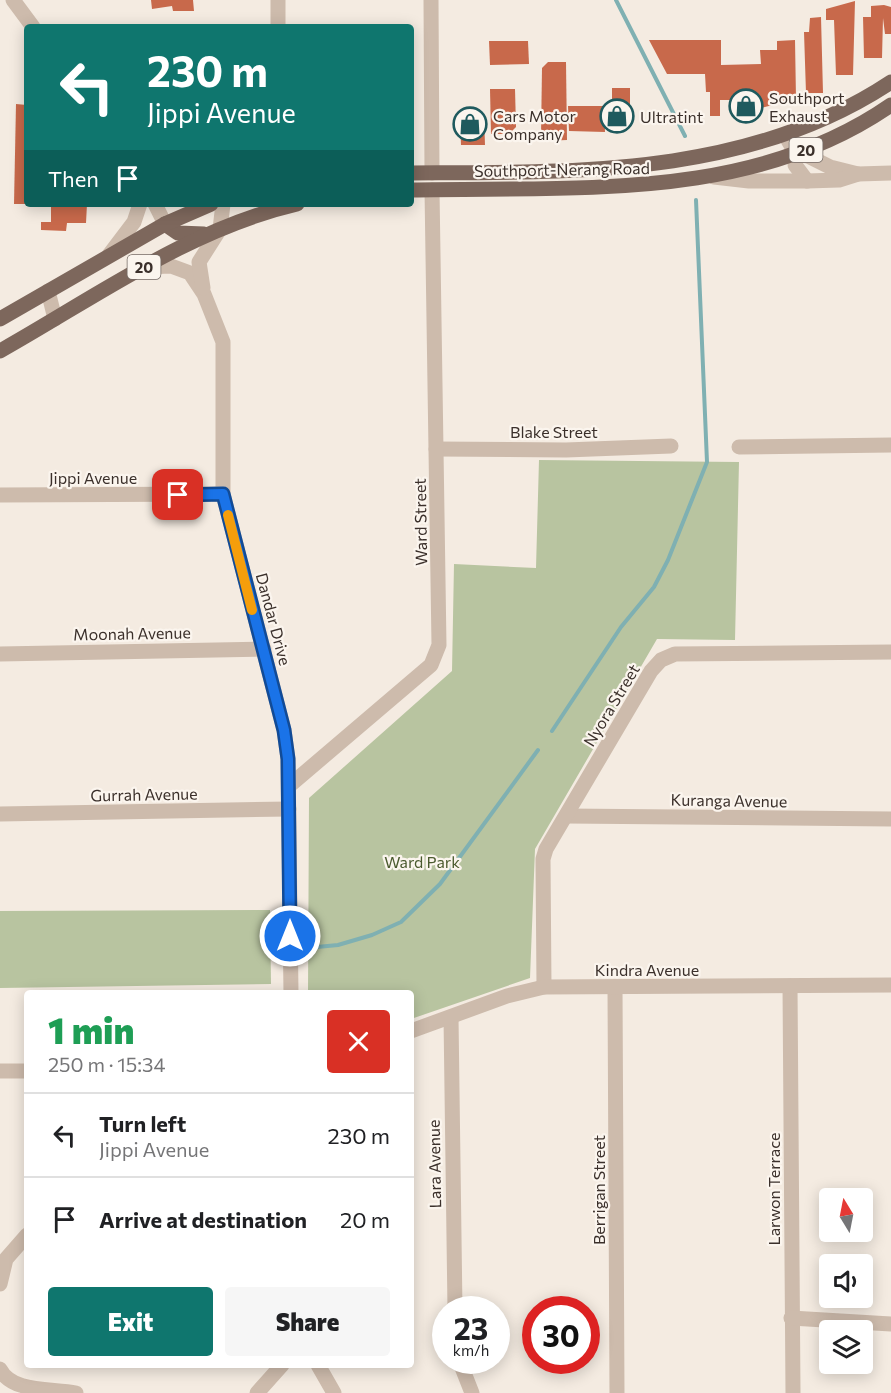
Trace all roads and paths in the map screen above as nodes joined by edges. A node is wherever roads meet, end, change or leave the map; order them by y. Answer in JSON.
{"nodes":[{"id":1,"x":14,"y":0,"type":"edge"},
{"id":2,"x":278,"y":0,"type":"edge"},
{"id":3,"x":431,"y":0,"type":"edge"},
{"id":4,"x":31,"y":24,"type":"edge"},
{"id":5,"x":278,"y":24,"type":"edge"},
{"id":6,"x":891,"y":82,"type":"edge"},
{"id":7,"x":891,"y":105,"type":"edge"},
{"id":8,"x":785,"y":135,"type":"junction"},
{"id":9,"x":796,"y":154,"type":"junction"},
{"id":10,"x":414,"y":173,"type":"edge"},
{"id":11,"x":432,"y":173,"type":"junction"},
{"id":12,"x":891,"y":173,"type":"edge"},
{"id":13,"x":858,"y":174,"type":"junction"},
{"id":14,"x":714,"y":177,"type":"junction"},
{"id":15,"x":807,"y":181,"type":"junction"},
{"id":16,"x":414,"y":190,"type":"edge"},
{"id":17,"x":432,"y":190,"type":"junction"},
{"id":18,"x":139,"y":207,"type":"edge"},
{"id":19,"x":156,"y":207,"type":"edge"},
{"id":20,"x":204,"y":207,"type":"edge"},
{"id":21,"x":222,"y":207,"type":"edge"},
{"id":22,"x":288,"y":207,"type":"edge"},
{"id":23,"x":165,"y":224,"type":"junction"},
{"id":24,"x":215,"y":231,"type":"junction"},
{"id":25,"x":109,"y":255,"type":"junction"},
{"id":26,"x":145,"y":267,"type":"junction"},
{"id":27,"x":48,"y":291,"type":"junction"},
{"id":28,"x":204,"y":294,"type":"junction"},
{"id":29,"x":0,"y":319,"type":"edge"},
{"id":30,"x":56,"y":319,"type":"junction"},
{"id":31,"x":0,"y":351,"type":"edge"},
{"id":32,"x":891,"y":445,"type":"edge"},
{"id":33,"x":671,"y":446,"type":"dead end"},
{"id":34,"x":739,"y":447,"type":"dead end"},
{"id":35,"x":436,"y":449,"type":"junction"},
{"id":36,"x":223,"y":494,"type":"junction"},
{"id":37,"x":0,"y":495,"type":"edge"},
{"id":38,"x":264,"y":649,"type":"junction"},
{"id":39,"x":891,"y":652,"type":"edge"},
{"id":40,"x":0,"y":654,"type":"edge"},
{"id":41,"x":289,"y":786,"type":"junction"},
{"id":42,"x":289,"y":809,"type":"junction"},
{"id":43,"x":0,"y":814,"type":"edge"},
{"id":44,"x":566,"y":816,"type":"junction"},
{"id":45,"x":891,"y":819,"type":"edge"},
{"id":46,"x":891,"y":985,"type":"edge"},
{"id":47,"x":790,"y":986,"type":"junction"},
{"id":48,"x":544,"y":987,"type":"junction"},
{"id":49,"x":615,"y":987,"type":"junction"},
{"id":50,"x":291,"y":990,"type":"edge"},
{"id":51,"x":451,"y":1017,"type":"junction"},
{"id":52,"x":414,"y":1030,"type":"edge"},
{"id":53,"x":0,"y":1071,"type":"edge"},
{"id":54,"x":24,"y":1071,"type":"edge"},
{"id":55,"x":24,"y":1238,"type":"edge"},
{"id":56,"x":0,"y":1284,"type":"edge"},
{"id":57,"x":455,"y":1296,"type":"edge"},
{"id":58,"x":791,"y":1318,"type":"junction"},
{"id":59,"x":891,"y":1324,"type":"edge"},
{"id":60,"x":279,"y":1368,"type":"edge"},
{"id":61,"x":320,"y":1368,"type":"edge"},
{"id":62,"x":0,"y":1370,"type":"edge"},
{"id":63,"x":465,"y":1374,"type":"edge"},
{"id":64,"x":76,"y":1393,"type":"edge"},
{"id":65,"x":257,"y":1393,"type":"edge"},
{"id":66,"x":334,"y":1393,"type":"edge"},
{"id":67,"x":472,"y":1393,"type":"edge"},
{"id":68,"x":617,"y":1393,"type":"edge"},
{"id":69,"x":793,"y":1393,"type":"edge"}],
"edges":[{"from":1,"to":4,"type":"street"},
{"from":2,"to":5,"type":"street"},
{"from":3,"to":11,"type":"street"},
{"from":6,"to":8,"type":"main road","number":"20"},
{"from":7,"to":9,"type":"main road","number":"20"},
{"from":8,"to":9,"type":"street"},
{"from":8,"to":11,"type":"main road","name":"Southport-Nerang Road","number":"20"},
{"from":9,"to":13,"type":"street"},
{"from":9,"to":14,"type":"main road","number":"20"},
{"from":9,"to":15,"type":"street"},
{"from":10,"to":11,"type":"main road","name":"Southport-Nerang Road","number":"20"},
{"from":12,"to":13,"type":"street"},
{"from":13,"to":15,"type":"street"},
{"from":14,"to":15,"type":"street"},
{"from":14,"to":17,"type":"main road","name":"Southport-Nerang Road","number":"20"},
{"from":16,"to":17,"type":"main road","name":"Southport-Nerang Road","number":"20"},
{"from":17,"to":35,"type":"street","name":"Ward Street"},
{"from":18,"to":25,"type":"street"},
{"from":19,"to":23,"type":"street"},
{"from":20,"to":23,"type":"main road","number":"20"},
{"from":21,"to":24,"type":"street"},
{"from":22,"to":24,"type":"main road","number":"20"},
{"from":23,"to":24,"type":"main road"},
{"from":23,"to":25,"type":"main road","number":"20"},
{"from":24,"to":26,"type":"main road","number":"20"},
{"from":24,"to":28,"type":"street","name":"Dandar Drive"},
{"from":25,"to":27,"type":"main road","number":"20"},
{"from":26,"to":28,"type":"street","name":"Dandar Drive"},
{"from":26,"to":30,"type":"main road","number":"20"},
{"from":27,"to":29,"type":"main road","number":"20"},
{"from":27,"to":30,"type":"street"},
{"from":28,"to":36,"type":"street","name":"Dandar Drive"},
{"from":30,"to":31,"type":"main road","number":"20"},
{"from":32,"to":34,"type":"street"},
{"from":33,"to":35,"type":"street","name":"Blake Street"},
{"from":35,"to":41,"type":"street","name":"Ward Street"},
{"from":36,"to":37,"type":"street","name":"Jippi Avenue"},
{"from":36,"to":38,"type":"street","name":"Dandar Drive"},
{"from":38,"to":40,"type":"street","name":"Moonah Avenue"},
{"from":38,"to":41,"type":"street","name":"Dandar Drive"},
{"from":39,"to":44,"type":"street","name":"Nyora Street"},
{"from":41,"to":42,"type":"street","name":"Dandar Drive"},
{"from":42,"to":43,"type":"street","name":"Gurrah Avenue"},
{"from":42,"to":50,"type":"street","name":"Dandar Drive"},
{"from":44,"to":45,"type":"street","name":"Kuranga Avenue"},
{"from":44,"to":48,"type":"street","name":"Nyora Street"},
{"from":46,"to":47,"type":"street","name":"Kindra Avenue"},
{"from":47,"to":49,"type":"street","name":"Kindra Avenue"},
{"from":47,"to":58,"type":"street","name":"Larwon Terrace"},
{"from":48,"to":49,"type":"street","name":"Kindra Avenue"},
{"from":48,"to":51,"type":"street","name":"Kindra Avenue"},
{"from":49,"to":68,"type":"street","name":"Berrigan Street"},
{"from":51,"to":52,"type":"street","name":"Kindra Avenue"},
{"from":51,"to":57,"type":"street","name":"Lara Avenue"},
{"from":53,"to":54,"type":"street"},
{"from":55,"to":56,"type":"street"},
{"from":58,"to":59,"type":"street"},
{"from":58,"to":69,"type":"street","name":"Larwon Terrace"},
{"from":60,"to":65,"type":"street"},
{"from":61,"to":66,"type":"street"},
{"from":62,"to":64,"type":"street"},
{"from":63,"to":67,"type":"street"}]}
